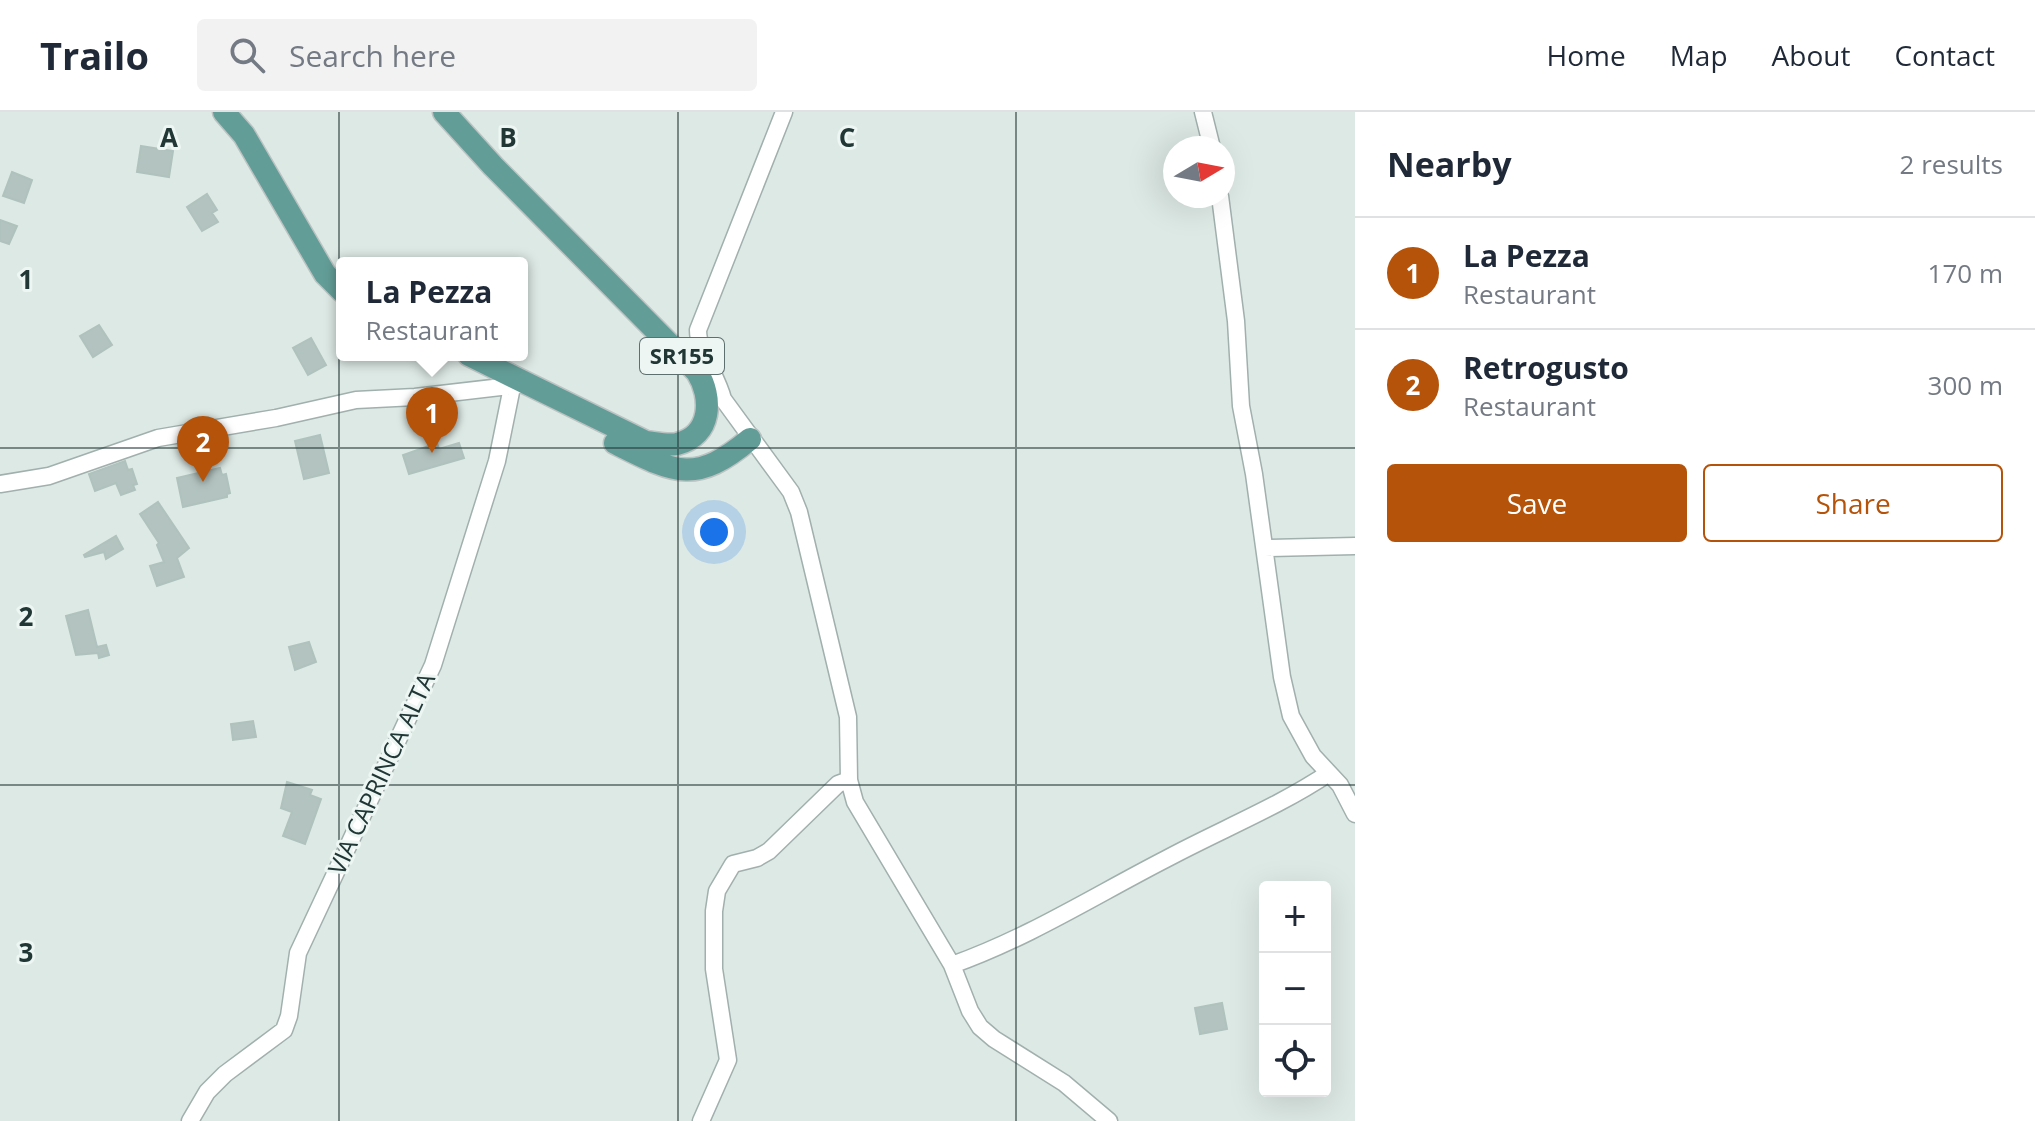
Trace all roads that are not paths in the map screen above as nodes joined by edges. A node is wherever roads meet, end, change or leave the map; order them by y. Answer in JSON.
{"nodes":[{"id":1,"x":224,"y":112,"type":"edge"},
{"id":2,"x":444,"y":112,"type":"edge"},
{"id":3,"x":784,"y":112,"type":"edge"},
{"id":4,"x":1203,"y":112,"type":"edge"},
{"id":5,"x":1209,"y":136,"type":"edge"},
{"id":6,"x":1222,"y":208,"type":"edge"},
{"id":7,"x":336,"y":285,"type":"edge"},
{"id":8,"x":479,"y":361,"type":"edge"},
{"id":9,"x":518,"y":384,"type":"junction"},
{"id":10,"x":715,"y":395,"type":"junction"},
{"id":11,"x":607,"y":424,"type":"junction"},
{"id":12,"x":750,"y":439,"type":"junction"},
{"id":13,"x":0,"y":484,"type":"edge"},
{"id":14,"x":1355,"y":546,"type":"edge"},
{"id":15,"x":1265,"y":548,"type":"junction"},
{"id":16,"x":1329,"y":773,"type":"junction"},
{"id":17,"x":849,"y":780,"type":"junction"},
{"id":18,"x":1355,"y":814,"type":"edge"},
{"id":19,"x":952,"y":965,"type":"junction"},
{"id":20,"x":190,"y":1121,"type":"edge"},
{"id":21,"x":701,"y":1121,"type":"edge"},
{"id":22,"x":1109,"y":1121,"type":"edge"}],
"edges":[{"from":1,"to":7,"type":"main road"},
{"from":2,"to":10,"type":"main road","number":"SR155"},
{"from":3,"to":10,"type":"street"},
{"from":4,"to":5,"type":"street"},
{"from":6,"to":15,"type":"street"},
{"from":8,"to":9,"type":"main road","number":"SR155"},
{"from":9,"to":11,"type":"main road","number":"SR155"},
{"from":9,"to":13,"type":"street"},
{"from":9,"to":20,"type":"street","name":"VIA CAPRINCA ALTA"},
{"from":10,"to":11,"type":"main road","number":"SR155"},
{"from":10,"to":12,"type":"street"},
{"from":11,"to":12,"type":"main road"},
{"from":12,"to":17,"type":"street"},
{"from":14,"to":15,"type":"street"},
{"from":15,"to":16,"type":"street"},
{"from":16,"to":18,"type":"street"},
{"from":16,"to":19,"type":"street"},
{"from":17,"to":19,"type":"street"},
{"from":17,"to":21,"type":"street"},
{"from":19,"to":22,"type":"street"}]}
